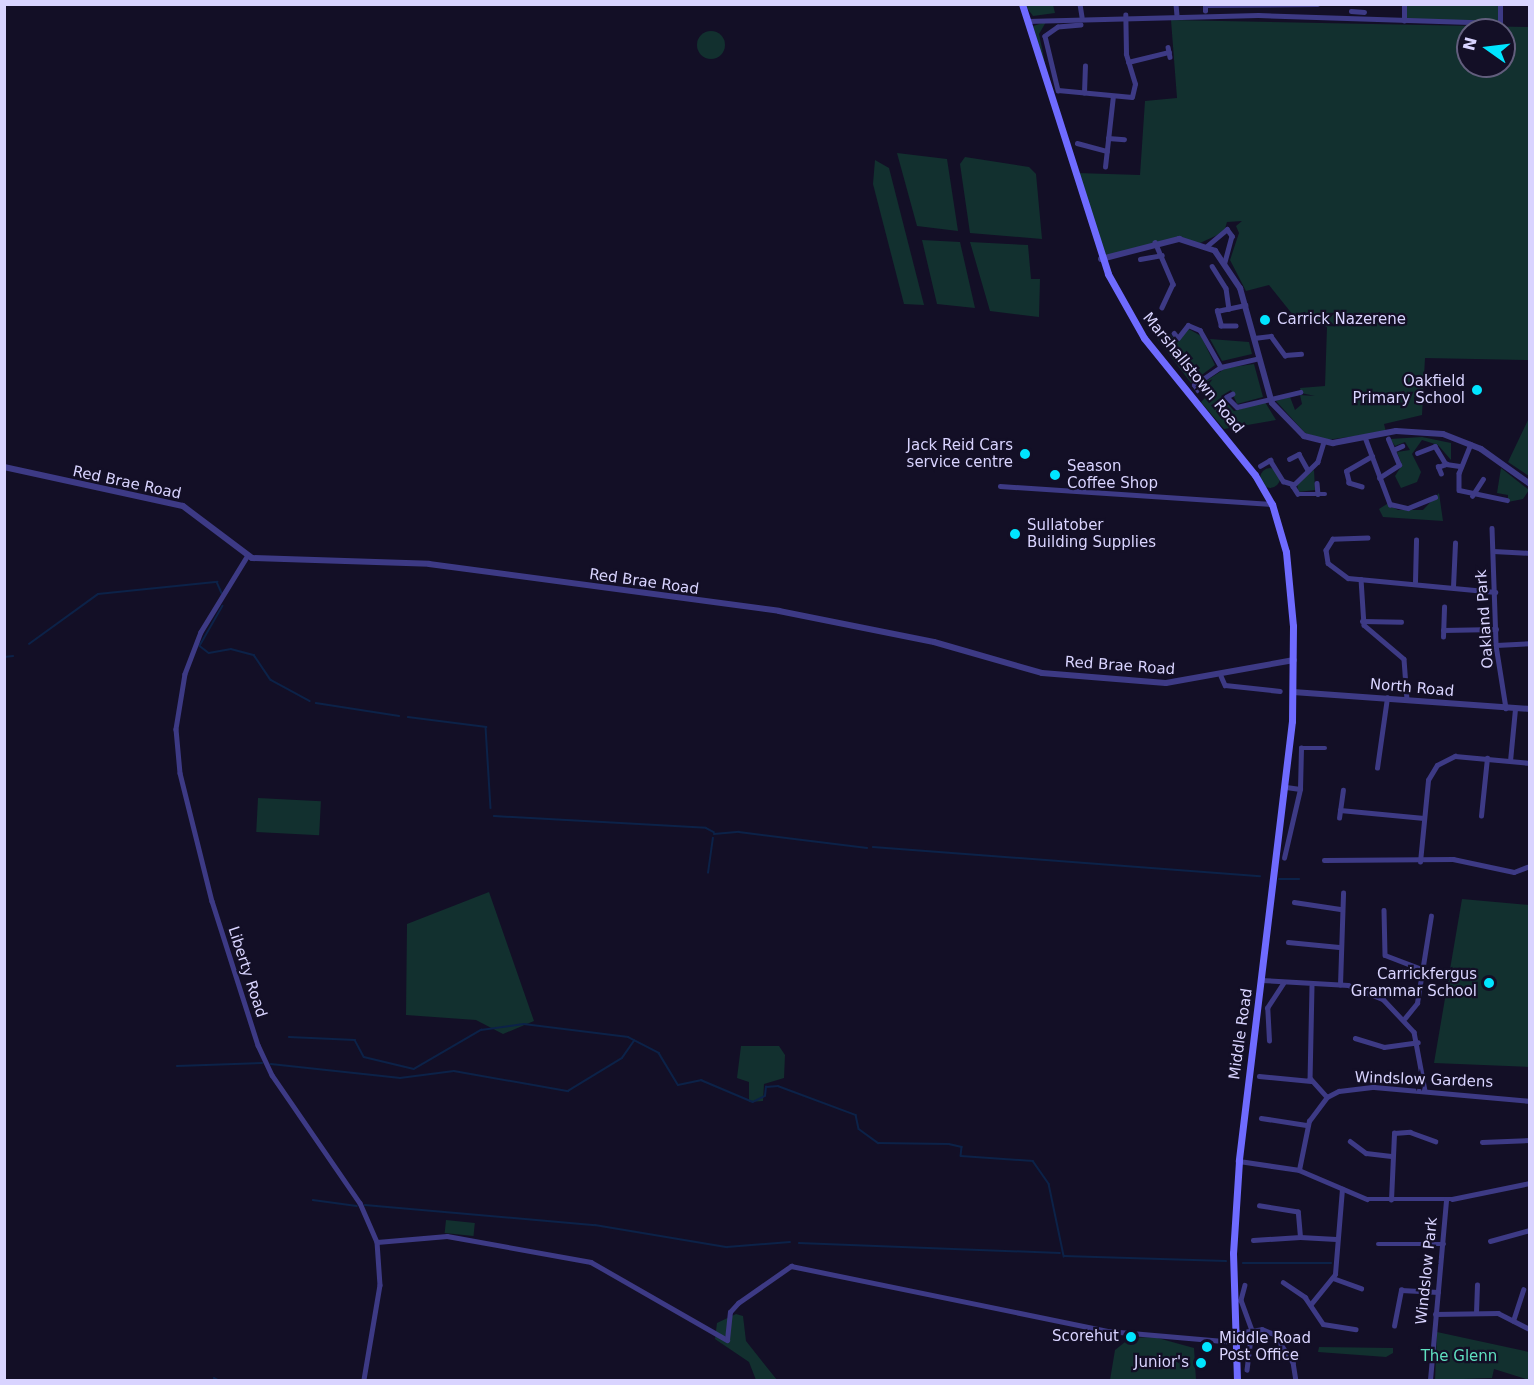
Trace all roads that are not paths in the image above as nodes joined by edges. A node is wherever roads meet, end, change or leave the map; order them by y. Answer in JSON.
{"nodes":[{"id":1,"x":1022,"y":4,"type":"edge"},
{"id":2,"x":1080,"y":4,"type":"edge"},
{"id":3,"x":1176,"y":4,"type":"edge"},
{"id":4,"x":1317,"y":4,"type":"edge"},
{"id":5,"x":1358,"y":4,"type":"edge"},
{"id":6,"x":1404,"y":4,"type":"edge"},
{"id":7,"x":1500,"y":4,"type":"edge"},
{"id":8,"x":1205,"y":11,"type":"dead end"},
{"id":9,"x":1351,"y":11,"type":"dead end"},
{"id":10,"x":1358,"y":11,"type":"junction"},
{"id":11,"x":1364,"y":12,"type":"dead end"},
{"id":12,"x":1125,"y":15,"type":"junction"},
{"id":13,"x":1177,"y":15,"type":"junction"},
{"id":14,"x":1082,"y":17,"type":"junction"},
{"id":15,"x":1027,"y":21,"type":"junction"},
{"id":16,"x":1404,"y":21,"type":"junction"},
{"id":17,"x":1081,"y":25,"type":"dead end"},
{"id":18,"x":1169,"y":52,"type":"dead end"},
{"id":19,"x":1128,"y":62,"type":"junction"},
{"id":20,"x":1085,"y":66,"type":"dead end"},
{"id":21,"x":1084,"y":93,"type":"junction"},
{"id":22,"x":1113,"y":96,"type":"junction"},
{"id":23,"x":1108,"y":138,"type":"junction"},
{"id":24,"x":1124,"y":140,"type":"dead end"},
{"id":25,"x":1077,"y":143,"type":"dead end"},
{"id":26,"x":1107,"y":151,"type":"junction"},
{"id":27,"x":1105,"y":167,"type":"dead end"},
{"id":28,"x":1155,"y":242,"type":"junction"},
{"id":29,"x":1207,"y":246,"type":"junction"},
{"id":30,"x":1162,"y":255,"type":"junction"},
{"id":31,"x":1144,"y":256,"type":"dead end"},
{"id":32,"x":1101,"y":259,"type":"junction"},
{"id":33,"x":1225,"y":263,"type":"junction"},
{"id":34,"x":1212,"y":266,"type":"dead end"},
{"id":35,"x":1245,"y":305,"type":"junction"},
{"id":36,"x":1162,"y":308,"type":"dead end"},
{"id":37,"x":1229,"y":309,"type":"junction"},
{"id":38,"x":1236,"y":326,"type":"dead end"},
{"id":39,"x":1174,"y":333,"type":"dead end"},
{"id":40,"x":1254,"y":338,"type":"junction"},
{"id":41,"x":1301,"y":354,"type":"dead end"},
{"id":42,"x":1259,"y":358,"type":"junction"},
{"id":43,"x":1221,"y":367,"type":"junction"},
{"id":44,"x":1198,"y":391,"type":"dead end"},
{"id":45,"x":1300,"y":392,"type":"dead end"},
{"id":46,"x":1233,"y":394,"type":"dead end"},
{"id":47,"x":1270,"y":398,"type":"junction"},
{"id":48,"x":1365,"y":437,"type":"junction"},
{"id":49,"x":1388,"y":439,"type":"dead end"},
{"id":50,"x":1324,"y":442,"type":"junction"},
{"id":51,"x":1421,"y":442,"type":"dead end"},
{"id":52,"x":1471,"y":444,"type":"junction"},
{"id":53,"x":1402,"y":446,"type":"dead end"},
{"id":54,"x":1425,"y":449,"type":"junction"},
{"id":55,"x":1393,"y":450,"type":"junction"},
{"id":56,"x":1417,"y":453,"type":"dead end"},
{"id":57,"x":1372,"y":456,"type":"junction"},
{"id":58,"x":1289,"y":459,"type":"dead end"},
{"id":59,"x":1446,"y":464,"type":"junction"},
{"id":60,"x":1260,"y":466,"type":"dead end"},
{"id":61,"x":1461,"y":466,"type":"junction"},
{"id":62,"x":4,"y":467,"type":"edge"},
{"id":63,"x":1308,"y":470,"type":"junction"},
{"id":64,"x":1441,"y":474,"type":"dead end"},
{"id":65,"x":1379,"y":478,"type":"junction"},
{"id":66,"x":1479,"y":478,"type":"dead end"},
{"id":67,"x":1317,"y":483,"type":"dead end"},
{"id":68,"x":1293,"y":484,"type":"junction"},
{"id":69,"x":1530,"y":484,"type":"edge"},
{"id":70,"x":1000,"y":486,"type":"dead end"},
{"id":71,"x":1362,"y":487,"type":"dead end"},
{"id":72,"x":1318,"y":494,"type":"junction"},
{"id":73,"x":1325,"y":494,"type":"dead end"},
{"id":74,"x":1435,"y":496,"type":"dead end"},
{"id":75,"x":1472,"y":496,"type":"junction"},
{"id":76,"x":1507,"y":500,"type":"dead end"},
{"id":77,"x":1272,"y":504,"type":"junction"},
{"id":78,"x":1492,"y":528,"type":"dead end"},
{"id":79,"x":1368,"y":538,"type":"dead end"},
{"id":80,"x":1416,"y":540,"type":"dead end"},
{"id":81,"x":1455,"y":543,"type":"dead end"},
{"id":82,"x":1493,"y":551,"type":"junction"},
{"id":83,"x":1530,"y":553,"type":"edge"},
{"id":84,"x":247,"y":557,"type":"junction"},
{"id":85,"x":1361,"y":579,"type":"junction"},
{"id":86,"x":1415,"y":582,"type":"junction"},
{"id":87,"x":1453,"y":587,"type":"junction"},
{"id":88,"x":1494,"y":592,"type":"junction"},
{"id":89,"x":1444,"y":607,"type":"dead end"},
{"id":90,"x":1362,"y":621,"type":"junction"},
{"id":91,"x":1401,"y":622,"type":"dead end"},
{"id":92,"x":1496,"y":629,"type":"junction"},
{"id":93,"x":1443,"y":630,"type":"junction"},
{"id":94,"x":1443,"y":637,"type":"dead end"},
{"id":95,"x":1530,"y":643,"type":"edge"},
{"id":96,"x":1496,"y":645,"type":"junction"},
{"id":97,"x":1294,"y":660,"type":"junction"},
{"id":98,"x":1221,"y":676,"type":"junction"},
{"id":99,"x":1280,"y":691,"type":"dead end"},
{"id":100,"x":1293,"y":692,"type":"junction"},
{"id":101,"x":1387,"y":698,"type":"junction"},
{"id":102,"x":1407,"y":700,"type":"junction"},
{"id":103,"x":1506,"y":708,"type":"junction"},
{"id":104,"x":1515,"y":709,"type":"junction"},
{"id":105,"x":1530,"y":709,"type":"edge"},
{"id":106,"x":1325,"y":748,"type":"dead end"},
{"id":107,"x":1487,"y":758,"type":"junction"},
{"id":108,"x":1510,"y":761,"type":"junction"},
{"id":109,"x":1530,"y":763,"type":"edge"},
{"id":110,"x":1377,"y":768,"type":"dead end"},
{"id":111,"x":1286,"y":787,"type":"junction"},
{"id":112,"x":1300,"y":789,"type":"junction"},
{"id":113,"x":1343,"y":790,"type":"dead end"},
{"id":114,"x":1340,"y":810,"type":"junction"},
{"id":115,"x":1481,"y":816,"type":"dead end"},
{"id":116,"x":1339,"y":818,"type":"dead end"},
{"id":117,"x":1424,"y":818,"type":"junction"},
{"id":118,"x":1284,"y":858,"type":"dead end"},
{"id":119,"x":1324,"y":860,"type":"dead end"},
{"id":120,"x":1420,"y":862,"type":"junction"},
{"id":121,"x":1530,"y":866,"type":"edge"},
{"id":122,"x":1343,"y":893,"type":"dead end"},
{"id":123,"x":1294,"y":902,"type":"dead end"},
{"id":124,"x":1341,"y":909,"type":"junction"},
{"id":125,"x":1384,"y":910,"type":"dead end"},
{"id":126,"x":1431,"y":916,"type":"dead end"},
{"id":127,"x":1288,"y":942,"type":"dead end"},
{"id":128,"x":1339,"y":947,"type":"junction"},
{"id":129,"x":1421,"y":969,"type":"junction"},
{"id":130,"x":1262,"y":980,"type":"junction"},
{"id":131,"x":1283,"y":982,"type":"junction"},
{"id":132,"x":1340,"y":985,"type":"junction"},
{"id":133,"x":1312,"y":986,"type":"junction"},
{"id":134,"x":1405,"y":1018,"type":"junction"},
{"id":135,"x":1355,"y":1038,"type":"dead end"},
{"id":136,"x":1269,"y":1041,"type":"dead end"},
{"id":137,"x":1418,"y":1042,"type":"junction"},
{"id":138,"x":1259,"y":1076,"type":"dead end"},
{"id":139,"x":1311,"y":1081,"type":"junction"},
{"id":140,"x":1425,"y":1091,"type":"junction"},
{"id":141,"x":1328,"y":1096,"type":"junction"},
{"id":142,"x":1530,"y":1101,"type":"edge"},
{"id":143,"x":1261,"y":1118,"type":"dead end"},
{"id":144,"x":1307,"y":1125,"type":"junction"},
{"id":145,"x":1435,"y":1140,"type":"dead end"},
{"id":146,"x":1530,"y":1140,"type":"edge"},
{"id":147,"x":1350,"y":1141,"type":"dead end"},
{"id":148,"x":1482,"y":1142,"type":"dead end"},
{"id":149,"x":1391,"y":1156,"type":"junction"},
{"id":150,"x":1239,"y":1161,"type":"junction"},
{"id":151,"x":1299,"y":1170,"type":"junction"},
{"id":152,"x":1530,"y":1183,"type":"edge"},
{"id":153,"x":1342,"y":1189,"type":"junction"},
{"id":154,"x":1390,"y":1200,"type":"junction"},
{"id":155,"x":1446,"y":1200,"type":"junction"},
{"id":156,"x":1259,"y":1206,"type":"dead end"},
{"id":157,"x":1530,"y":1230,"type":"edge"},
{"id":158,"x":1300,"y":1237,"type":"junction"},
{"id":159,"x":1336,"y":1239,"type":"junction"},
{"id":160,"x":1253,"y":1240,"type":"dead end"},
{"id":161,"x":1490,"y":1241,"type":"dead end"},
{"id":162,"x":377,"y":1242,"type":"junction"},
{"id":163,"x":1378,"y":1244,"type":"dead end"},
{"id":164,"x":1444,"y":1244,"type":"junction"},
{"id":165,"x":1333,"y":1278,"type":"junction"},
{"id":166,"x":1283,"y":1282,"type":"dead end"},
{"id":167,"x":1245,"y":1285,"type":"dead end"},
{"id":168,"x":1477,"y":1285,"type":"dead end"},
{"id":169,"x":1361,"y":1288,"type":"dead end"},
{"id":170,"x":1522,"y":1290,"type":"dead end"},
{"id":171,"x":1438,"y":1292,"type":"junction"},
{"id":172,"x":1311,"y":1304,"type":"junction"},
{"id":173,"x":1476,"y":1313,"type":"junction"},
{"id":174,"x":1435,"y":1314,"type":"junction"},
{"id":175,"x":1513,"y":1321,"type":"junction"},
{"id":176,"x":1394,"y":1326,"type":"dead end"},
{"id":177,"x":1356,"y":1329,"type":"dead end"},
{"id":178,"x":1530,"y":1329,"type":"edge"},
{"id":179,"x":1252,"y":1330,"type":"junction"},
{"id":180,"x":1235,"y":1333,"type":"junction"},
{"id":181,"x":1235,"y":1342,"type":"junction"},
{"id":182,"x":1247,"y":1370,"type":"dead end"},
{"id":183,"x":364,"y":1380,"type":"edge"},
{"id":184,"x":1238,"y":1380,"type":"edge"},
{"id":185,"x":1296,"y":1380,"type":"edge"},
{"id":186,"x":1430,"y":1380,"type":"edge"}],
"edges":[{"from":1,"to":15,"type":"main road","name":"Marshallstown Road"},
{"from":2,"to":14,"type":"street"},
{"from":3,"to":13,"type":"street"},
{"from":4,"to":8,"type":"street"},
{"from":5,"to":10,"type":"street"},
{"from":6,"to":16,"type":"street"},
{"from":7,"to":16,"type":"street"},
{"from":9,"to":10,"type":"street"},
{"from":10,"to":11,"type":"street"},
{"from":12,"to":13,"type":"street"},
{"from":12,"to":14,"type":"street"},
{"from":12,"to":19,"type":"street"},
{"from":13,"to":16,"type":"street"},
{"from":14,"to":15,"type":"street"},
{"from":15,"to":32,"type":"main road","name":"Marshallstown Road"},
{"from":17,"to":21,"type":"street"},
{"from":18,"to":19,"type":"street"},
{"from":19,"to":22,"type":"street"},
{"from":20,"to":21,"type":"street"},
{"from":21,"to":22,"type":"street"},
{"from":22,"to":23,"type":"street"},
{"from":23,"to":24,"type":"street"},
{"from":23,"to":26,"type":"street"},
{"from":25,"to":26,"type":"street"},
{"from":26,"to":27,"type":"street"},
{"from":28,"to":29,"type":"street"},
{"from":28,"to":30,"type":"street"},
{"from":28,"to":32,"type":"street"},
{"from":29,"to":33,"type":"street"},
{"from":29,"to":33,"type":"street"},
{"from":30,"to":31,"type":"street"},
{"from":30,"to":36,"type":"street"},
{"from":32,"to":77,"type":"main road","name":"Marshallstown Road"},
{"from":33,"to":35,"type":"street"},
{"from":34,"to":37,"type":"street"},
{"from":35,"to":37,"type":"street"},
{"from":35,"to":40,"type":"street"},
{"from":37,"to":38,"type":"street"},
{"from":39,"to":43,"type":"street"},
{"from":40,"to":41,"type":"street"},
{"from":40,"to":42,"type":"street"},
{"from":42,"to":43,"type":"street"},
{"from":42,"to":47,"type":"street"},
{"from":43,"to":44,"type":"street"},
{"from":45,"to":47,"type":"street"},
{"from":46,"to":47,"type":"street"},
{"from":47,"to":50,"type":"street"},
{"from":48,"to":50,"type":"street"},
{"from":48,"to":52,"type":"street"},
{"from":48,"to":57,"type":"street"},
{"from":49,"to":55,"type":"street"},
{"from":50,"to":63,"type":"street"},
{"from":51,"to":54,"type":"street"},
{"from":52,"to":61,"type":"street"},
{"from":52,"to":69,"type":"street"},
{"from":53,"to":55,"type":"street"},
{"from":54,"to":56,"type":"street"},
{"from":54,"to":59,"type":"street"},
{"from":55,"to":65,"type":"street"},
{"from":57,"to":65,"type":"street"},
{"from":57,"to":71,"type":"street"},
{"from":58,"to":63,"type":"street"},
{"from":59,"to":61,"type":"street"},
{"from":59,"to":64,"type":"street"},
{"from":60,"to":68,"type":"street"},
{"from":61,"to":75,"type":"street"},
{"from":62,"to":84,"type":"street","name":"Red Brae Road"},
{"from":63,"to":68,"type":"street"},
{"from":65,"to":74,"type":"street"},
{"from":66,"to":75,"type":"street"},
{"from":67,"to":72,"type":"street"},
{"from":68,"to":72,"type":"street"},
{"from":70,"to":77,"type":"street"},
{"from":72,"to":73,"type":"street"},
{"from":75,"to":76,"type":"street"},
{"from":77,"to":97,"type":"main road","name":"Marshallstown Road"},
{"from":78,"to":82,"type":"street","name":"Oakland Park"},
{"from":79,"to":85,"type":"street"},
{"from":80,"to":86,"type":"street"},
{"from":81,"to":87,"type":"street"},
{"from":82,"to":83,"type":"street"},
{"from":82,"to":88,"type":"street","name":"Oakland Park"},
{"from":84,"to":98,"type":"street","name":"Red Brae Road"},
{"from":84,"to":162,"type":"street","name":"Liberty Road"},
{"from":85,"to":86,"type":"street"},
{"from":85,"to":90,"type":"street"},
{"from":86,"to":87,"type":"street"},
{"from":87,"to":88,"type":"street"},
{"from":88,"to":92,"type":"street","name":"Oakland Park"},
{"from":89,"to":93,"type":"street"},
{"from":90,"to":91,"type":"street"},
{"from":90,"to":102,"type":"street"},
{"from":92,"to":93,"type":"street"},
{"from":92,"to":96,"type":"street","name":"Oakland Park"},
{"from":93,"to":94,"type":"street"},
{"from":95,"to":96,"type":"street"},
{"from":96,"to":103,"type":"street","name":"Oakland Park"},
{"from":97,"to":98,"type":"street","name":"Red Brae Road"},
{"from":97,"to":100,"type":"main road","name":"Marshallstown Road"},
{"from":98,"to":99,"type":"street"},
{"from":100,"to":101,"type":"street","name":"North Road"},
{"from":100,"to":111,"type":"main road","name":"Middle Road"},
{"from":101,"to":102,"type":"street","name":"North Road"},
{"from":101,"to":110,"type":"street"},
{"from":102,"to":103,"type":"street","name":"North Road"},
{"from":103,"to":104,"type":"street","name":"North Road"},
{"from":104,"to":105,"type":"street","name":"North Road"},
{"from":104,"to":108,"type":"street"},
{"from":106,"to":112,"type":"street"},
{"from":107,"to":108,"type":"street"},
{"from":107,"to":115,"type":"street"},
{"from":107,"to":117,"type":"street"},
{"from":108,"to":109,"type":"street"},
{"from":111,"to":112,"type":"street"},
{"from":111,"to":130,"type":"main road","name":"Middle Road"},
{"from":112,"to":118,"type":"street"},
{"from":113,"to":114,"type":"street"},
{"from":114,"to":116,"type":"street"},
{"from":114,"to":117,"type":"street"},
{"from":117,"to":120,"type":"street"},
{"from":119,"to":120,"type":"street"},
{"from":120,"to":121,"type":"street"},
{"from":122,"to":124,"type":"street"},
{"from":123,"to":124,"type":"street"},
{"from":124,"to":128,"type":"street"},
{"from":125,"to":129,"type":"street"},
{"from":126,"to":129,"type":"street"},
{"from":127,"to":128,"type":"street"},
{"from":128,"to":132,"type":"street"},
{"from":129,"to":134,"type":"street"},
{"from":130,"to":131,"type":"street"},
{"from":130,"to":150,"type":"main road","name":"Middle Road"},
{"from":131,"to":133,"type":"street"},
{"from":131,"to":136,"type":"street"},
{"from":132,"to":133,"type":"street"},
{"from":132,"to":134,"type":"street"},
{"from":133,"to":139,"type":"street"},
{"from":134,"to":137,"type":"street"},
{"from":135,"to":137,"type":"street"},
{"from":137,"to":140,"type":"street"},
{"from":138,"to":139,"type":"street"},
{"from":139,"to":141,"type":"street"},
{"from":140,"to":141,"type":"street","name":"Windslow Gardens"},
{"from":140,"to":142,"type":"street","name":"Windslow Gardens"},
{"from":141,"to":144,"type":"street"},
{"from":143,"to":144,"type":"street"},
{"from":144,"to":151,"type":"street"},
{"from":145,"to":149,"type":"street"},
{"from":146,"to":148,"type":"street"},
{"from":147,"to":149,"type":"street"},
{"from":149,"to":154,"type":"street"},
{"from":150,"to":151,"type":"street"},
{"from":150,"to":180,"type":"main road","name":"Middle Road"},
{"from":151,"to":153,"type":"street"},
{"from":152,"to":155,"type":"street"},
{"from":153,"to":154,"type":"street"},
{"from":153,"to":159,"type":"street"},
{"from":154,"to":155,"type":"street"},
{"from":155,"to":164,"type":"street","name":"Windslow Park"},
{"from":156,"to":158,"type":"street"},
{"from":157,"to":161,"type":"street"},
{"from":158,"to":159,"type":"street"},
{"from":158,"to":160,"type":"street"},
{"from":159,"to":165,"type":"street"},
{"from":162,"to":181,"type":"street"},
{"from":162,"to":183,"type":"street","name":"Liberty Road"},
{"from":163,"to":164,"type":"street"},
{"from":164,"to":171,"type":"street","name":"Windslow Park"},
{"from":165,"to":169,"type":"street"},
{"from":165,"to":172,"type":"street"},
{"from":166,"to":172,"type":"street"},
{"from":167,"to":179,"type":"street"},
{"from":168,"to":173,"type":"street"},
{"from":170,"to":175,"type":"street"},
{"from":171,"to":174,"type":"street","name":"Windslow Park"},
{"from":171,"to":176,"type":"street"},
{"from":172,"to":177,"type":"street"},
{"from":173,"to":174,"type":"street"},
{"from":173,"to":175,"type":"street"},
{"from":174,"to":186,"type":"street","name":"Windslow Park"},
{"from":175,"to":178,"type":"street"},
{"from":179,"to":180,"type":"street"},
{"from":179,"to":182,"type":"street"},
{"from":179,"to":185,"type":"street"},
{"from":180,"to":181,"type":"main road","name":"Middle Road"},
{"from":181,"to":184,"type":"main road","name":"Middle Road"}]}
